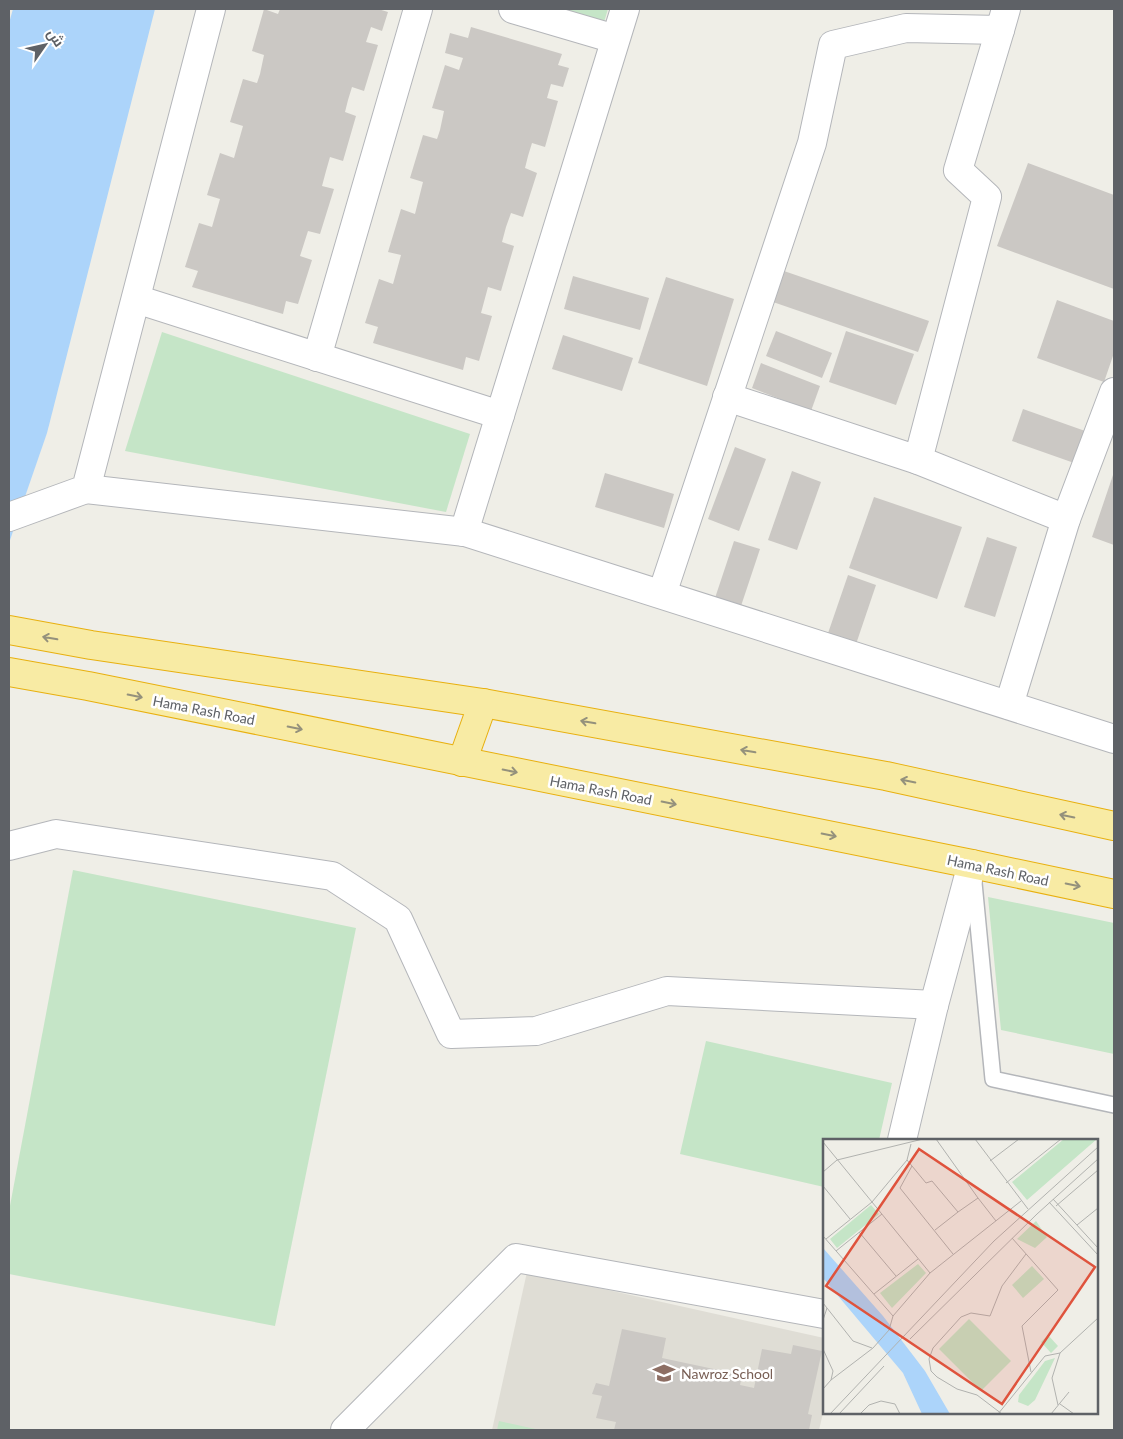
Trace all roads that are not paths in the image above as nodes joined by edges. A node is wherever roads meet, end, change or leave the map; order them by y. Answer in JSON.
{"nodes":[{"id":1,"x":211,"y":9,"type":"edge"},
{"id":2,"x":418,"y":9,"type":"edge"},
{"id":3,"x":513,"y":9,"type":"edge"},
{"id":4,"x":625,"y":9,"type":"edge"},
{"id":5,"x":1003,"y":20,"type":"edge"},
{"id":6,"x":616,"y":39,"type":"junction"},
{"id":7,"x":136,"y":299,"type":"junction"},
{"id":8,"x":317,"y":357,"type":"junction"},
{"id":9,"x":1114,"y":392,"type":"edge"},
{"id":10,"x":727,"y":397,"type":"junction"},
{"id":11,"x":500,"y":415,"type":"junction"},
{"id":12,"x":918,"y":460,"type":"junction"},
{"id":13,"x":86,"y":489,"type":"junction"},
{"id":14,"x":9,"y":516,"type":"edge"},
{"id":15,"x":1066,"y":519,"type":"junction"},
{"id":16,"x":464,"y":532,"type":"junction"},
{"id":17,"x":662,"y":594,"type":"junction"},
{"id":18,"x":9,"y":630,"type":"edge"},
{"id":19,"x":9,"y":672,"type":"edge"},
{"id":20,"x":483,"y":703,"type":"junction"},
{"id":21,"x":1009,"y":705,"type":"junction"},
{"id":22,"x":1114,"y":739,"type":"edge"},
{"id":23,"x":462,"y":762,"type":"junction"},
{"id":24,"x":1114,"y":826,"type":"edge"},
{"id":25,"x":9,"y":846,"type":"edge"},
{"id":26,"x":972,"y":864,"type":"junction"},
{"id":27,"x":1114,"y":894,"type":"edge"},
{"id":28,"x":934,"y":1005,"type":"junction"},
{"id":29,"x":1114,"y":1105,"type":"edge"},
{"id":30,"x":902,"y":1139,"type":"edge"},
{"id":31,"x":823,"y":1314,"type":"edge"},
{"id":32,"x":344,"y":1430,"type":"edge"}],
"edges":[{"from":1,"to":7,"type":"street"},
{"from":2,"to":8,"type":"street"},
{"from":3,"to":6,"type":"street"},
{"from":4,"to":6,"type":"street"},
{"from":5,"to":10,"type":"street"},
{"from":5,"to":12,"type":"street"},
{"from":6,"to":11,"type":"street"},
{"from":7,"to":8,"type":"street"},
{"from":7,"to":13,"type":"street"},
{"from":8,"to":11,"type":"street"},
{"from":9,"to":15,"type":"street"},
{"from":10,"to":12,"type":"street"},
{"from":10,"to":17,"type":"street"},
{"from":11,"to":16,"type":"street"},
{"from":12,"to":15,"type":"street"},
{"from":13,"to":14,"type":"street"},
{"from":13,"to":16,"type":"street"},
{"from":15,"to":21,"type":"street"},
{"from":16,"to":17,"type":"street"},
{"from":17,"to":21,"type":"street"},
{"from":20,"to":18,"type":"highway","one_way":true},
{"from":19,"to":23,"type":"highway","name":"Hama Rash Road","one_way":true},
{"from":20,"to":23,"type":"highway"},
{"from":24,"to":20,"type":"highway","one_way":true},
{"from":21,"to":22,"type":"street"},
{"from":23,"to":26,"type":"highway","name":"Hama Rash Road","one_way":true},
{"from":25,"to":28,"type":"street"},
{"from":26,"to":27,"type":"highway","name":"Hama Rash Road","one_way":true},
{"from":26,"to":28,"type":"street"},
{"from":26,"to":29,"type":"lane"},
{"from":28,"to":30,"type":"street"},
{"from":31,"to":32,"type":"street"}]}
